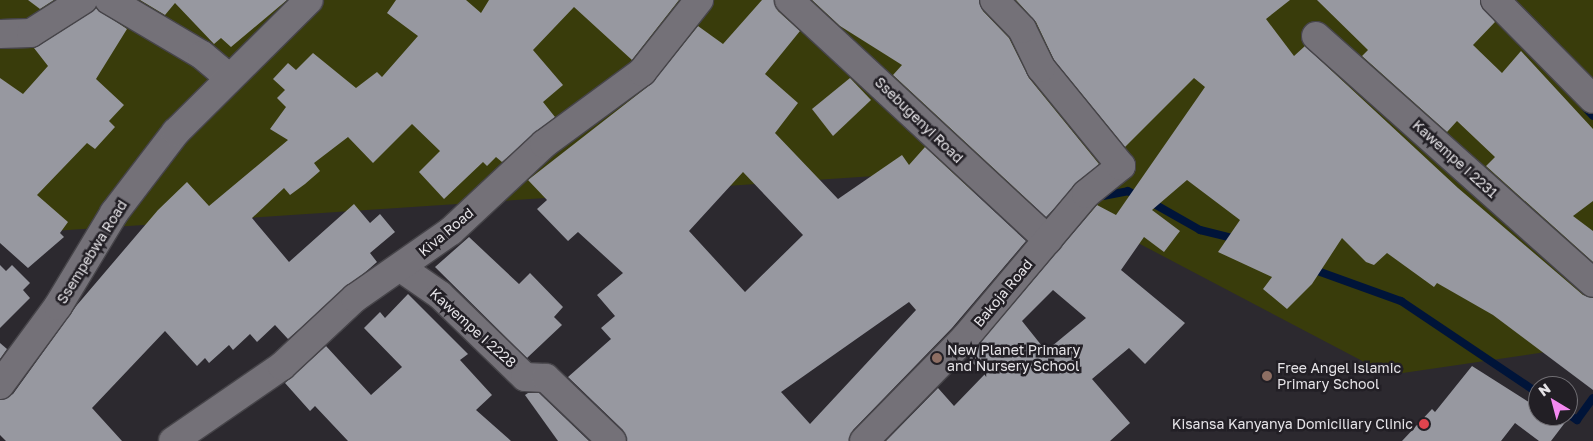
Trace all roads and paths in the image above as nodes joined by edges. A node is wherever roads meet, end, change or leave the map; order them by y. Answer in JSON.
{"nodes":[{"id":1,"x":83,"y":0,"type":"edge"},
{"id":2,"x":109,"y":0,"type":"edge"},
{"id":3,"x":309,"y":0,"type":"edge"},
{"id":4,"x":699,"y":0,"type":"edge"},
{"id":5,"x":789,"y":0,"type":"edge"},
{"id":6,"x":994,"y":0,"type":"edge"},
{"id":7,"x":1495,"y":0,"type":"edge"},
{"id":8,"x":0,"y":34,"type":"edge"},
{"id":9,"x":1316,"y":36,"type":"dead end"},
{"id":10,"x":229,"y":78,"type":"junction"},
{"id":11,"x":1593,"y":99,"type":"edge"},
{"id":12,"x":1048,"y":240,"type":"junction"},
{"id":13,"x":401,"y":268,"type":"junction"},
{"id":14,"x":1593,"y":283,"type":"edge"},
{"id":15,"x":0,"y":385,"type":"edge"},
{"id":16,"x":173,"y":441,"type":"edge"},
{"id":17,"x":612,"y":441,"type":"edge"},
{"id":18,"x":864,"y":441,"type":"edge"}],
"edges":[{"from":1,"to":8,"type":"street"},
{"from":2,"to":10,"type":"street"},
{"from":3,"to":10,"type":"street","name":"Ssempebwa Road"},
{"from":4,"to":13,"type":"street","name":"Kiva Road"},
{"from":5,"to":12,"type":"street","name":"Ssebugenyi Road"},
{"from":6,"to":12,"type":"street","name":"Bakoja Road"},
{"from":7,"to":11,"type":"street"},
{"from":9,"to":14,"type":"street","name":"Kawempe I 2231"},
{"from":10,"to":15,"type":"street","name":"Ssempebwa Road"},
{"from":12,"to":18,"type":"street","name":"Bakoja Road"},
{"from":13,"to":16,"type":"street","name":"Kiva Road"},
{"from":13,"to":17,"type":"street","name":"Kawempe I 2228"}]}
